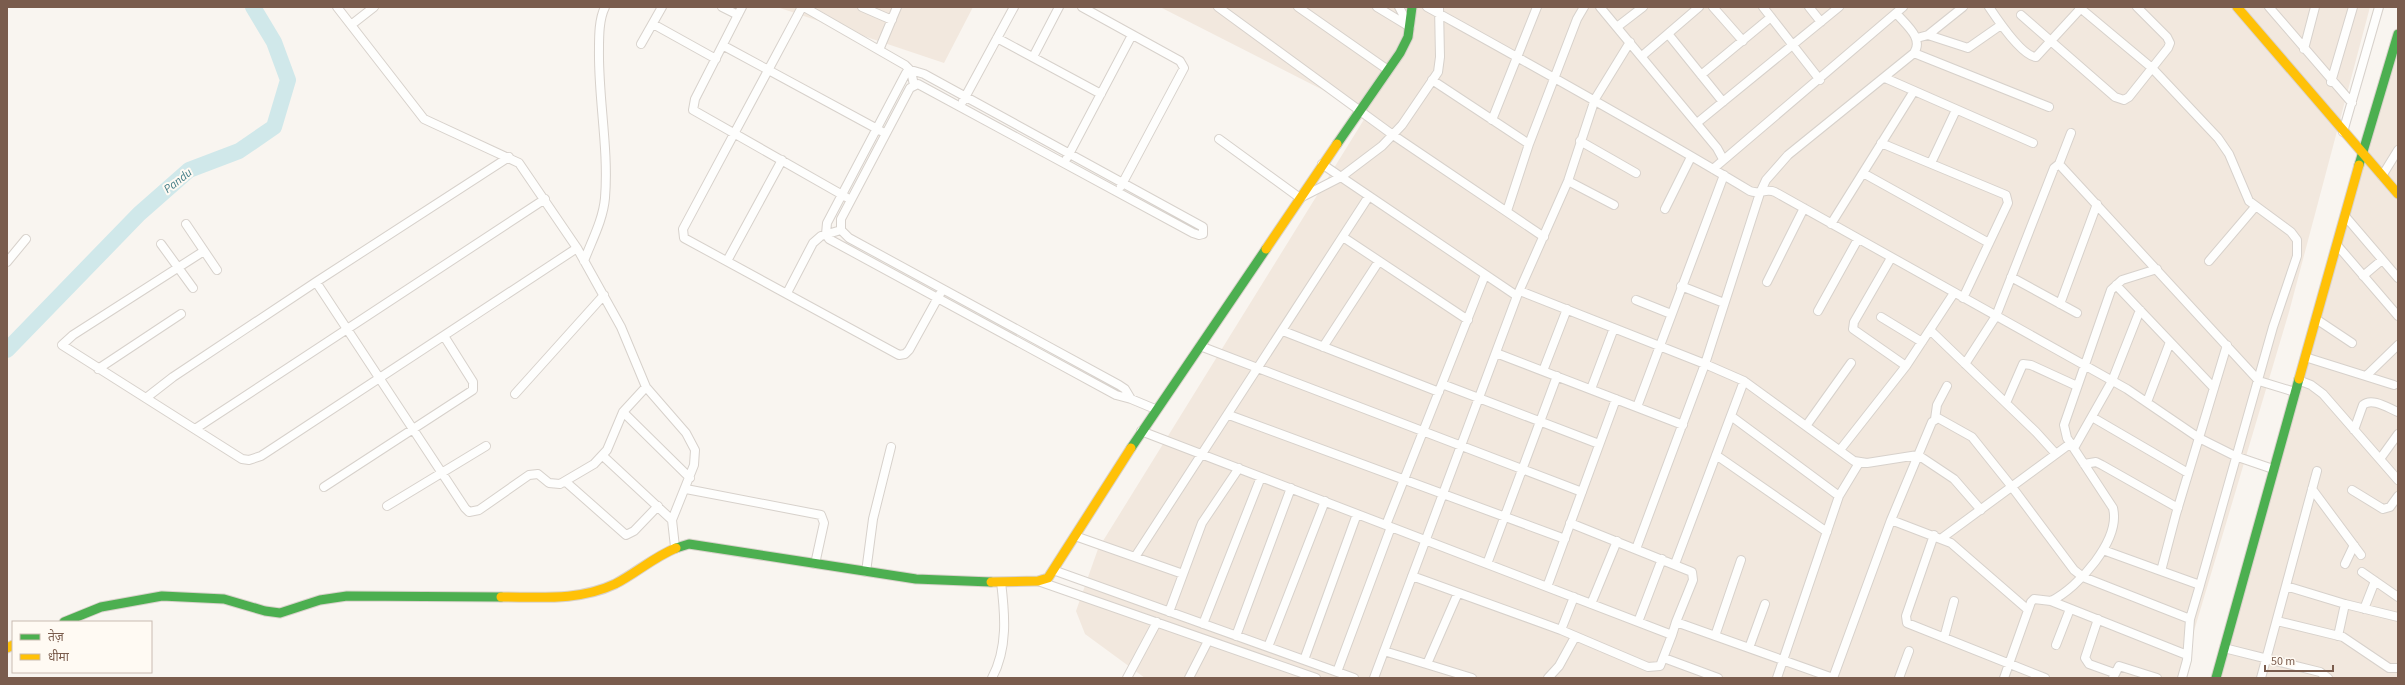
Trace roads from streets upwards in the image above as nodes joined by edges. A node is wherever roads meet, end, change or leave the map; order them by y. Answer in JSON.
{"nodes":[{"id":1,"x":337,"y":7,"type":"edge"},
{"id":2,"x":374,"y":7,"type":"edge"},
{"id":3,"x":605,"y":7,"type":"edge"},
{"id":4,"x":662,"y":7,"type":"edge"},
{"id":5,"x":722,"y":7,"type":"edge"},
{"id":6,"x":742,"y":7,"type":"edge"},
{"id":7,"x":803,"y":7,"type":"edge"},
{"id":8,"x":862,"y":7,"type":"edge"},
{"id":9,"x":897,"y":7,"type":"edge"},
{"id":10,"x":1014,"y":7,"type":"edge"},
{"id":11,"x":1059,"y":7,"type":"edge"},
{"id":12,"x":1082,"y":7,"type":"edge"},
{"id":13,"x":1218,"y":7,"type":"edge"},
{"id":14,"x":1298,"y":7,"type":"edge"},
{"id":15,"x":1377,"y":7,"type":"edge"},
{"id":16,"x":1399,"y":7,"type":"edge"},
{"id":17,"x":1412,"y":7,"type":"edge"},
{"id":18,"x":1427,"y":7,"type":"edge"},
{"id":19,"x":1537,"y":7,"type":"edge"},
{"id":20,"x":1584,"y":7,"type":"edge"},
{"id":21,"x":1600,"y":7,"type":"edge"},
{"id":22,"x":1643,"y":7,"type":"edge"},
{"id":23,"x":1699,"y":7,"type":"edge"},
{"id":24,"x":1713,"y":7,"type":"edge"},
{"id":25,"x":1763,"y":7,"type":"edge"},
{"id":26,"x":1809,"y":7,"type":"edge"},
{"id":27,"x":1839,"y":7,"type":"edge"},
{"id":28,"x":1903,"y":7,"type":"edge"},
{"id":29,"x":1963,"y":7,"type":"edge"},
{"id":30,"x":1989,"y":7,"type":"edge"},
{"id":31,"x":2080,"y":7,"type":"edge"},
{"id":32,"x":2137,"y":7,"type":"edge"},
{"id":33,"x":2237,"y":7,"type":"edge"},
{"id":34,"x":2269,"y":7,"type":"edge"},
{"id":35,"x":2315,"y":7,"type":"edge"},
{"id":36,"x":2353,"y":7,"type":"edge"},
{"id":37,"x":2379,"y":7,"type":"edge"},
{"id":38,"x":1439,"y":10,"type":"edge"},
{"id":39,"x":1896,"y":13,"type":"junction"},
{"id":40,"x":738,"y":15,"type":"junction"},
{"id":41,"x":2020,"y":15,"type":"dead end"},
{"id":42,"x":1771,"y":17,"type":"junction"},
{"id":43,"x":892,"y":20,"type":"junction"},
{"id":44,"x":1820,"y":22,"type":"junction"},
{"id":45,"x":653,"y":24,"type":"junction"},
{"id":46,"x":2001,"y":25,"type":"junction"},
{"id":47,"x":351,"y":26,"type":"junction"},
{"id":48,"x":1410,"y":27,"type":"junction"},
{"id":49,"x":1617,"y":27,"type":"junction"},
{"id":50,"x":1132,"y":34,"type":"junction"},
{"id":51,"x":1669,"y":34,"type":"junction"},
{"id":52,"x":2398,"y":34,"type":"edge"},
{"id":53,"x":1928,"y":35,"type":"junction"},
{"id":54,"x":997,"y":38,"type":"junction"},
{"id":55,"x":1917,"y":38,"type":"junction"},
{"id":56,"x":1743,"y":41,"type":"junction"},
{"id":57,"x":2051,"y":41,"type":"junction"},
{"id":58,"x":1630,"y":42,"type":"junction"},
{"id":59,"x":641,"y":44,"type":"dead end"},
{"id":60,"x":1793,"y":45,"type":"junction"},
{"id":61,"x":724,"y":46,"type":"junction"},
{"id":62,"x":2304,"y":49,"type":"junction"},
{"id":63,"x":879,"y":50,"type":"junction"},
{"id":64,"x":2396,"y":51,"type":"edge"},
{"id":65,"x":1914,"y":53,"type":"junction"},
{"id":66,"x":1642,"y":56,"type":"junction"},
{"id":67,"x":1033,"y":57,"type":"junction"},
{"id":68,"x":1517,"y":58,"type":"junction"},
{"id":69,"x":716,"y":59,"type":"junction"},
{"id":70,"x":2152,"y":68,"type":"junction"},
{"id":71,"x":770,"y":70,"type":"junction"},
{"id":72,"x":1388,"y":70,"type":"junction"},
{"id":73,"x":911,"y":71,"type":"junction"},
{"id":74,"x":1701,"y":75,"type":"junction"},
{"id":75,"x":1885,"y":78,"type":"junction"},
{"id":76,"x":1432,"y":80,"type":"junction"},
{"id":77,"x":1555,"y":80,"type":"junction"},
{"id":78,"x":1820,"y":80,"type":"junction"},
{"id":79,"x":2331,"y":82,"type":"junction"},
{"id":80,"x":914,"y":85,"type":"junction"},
{"id":81,"x":1914,"y":91,"type":"junction"},
{"id":82,"x":1101,"y":94,"type":"junction"},
{"id":83,"x":965,"y":96,"type":"junction"},
{"id":84,"x":1595,"y":99,"type":"junction"},
{"id":85,"x":1723,"y":102,"type":"junction"},
{"id":86,"x":2352,"y":103,"type":"junction"},
{"id":87,"x":960,"y":105,"type":"junction"},
{"id":88,"x":2049,"y":107,"type":"dead end"},
{"id":89,"x":1360,"y":109,"type":"junction"},
{"id":90,"x":1956,"y":110,"type":"junction"},
{"id":91,"x":1492,"y":120,"type":"junction"},
{"id":92,"x":1697,"y":123,"type":"junction"},
{"id":93,"x":878,"y":129,"type":"junction"},
{"id":94,"x":2071,"y":133,"type":"dead end"},
{"id":95,"x":734,"y":134,"type":"junction"},
{"id":96,"x":2345,"y":134,"type":"junction"},
{"id":97,"x":886,"y":135,"type":"junction"},
{"id":98,"x":1393,"y":135,"type":"junction"},
{"id":99,"x":1219,"y":139,"type":"dead end"},
{"id":100,"x":1580,"y":141,"type":"junction"},
{"id":101,"x":1881,"y":143,"type":"junction"},
{"id":102,"x":1530,"y":144,"type":"junction"},
{"id":103,"x":2033,"y":144,"type":"dead end"},
{"id":104,"x":2398,"y":150,"type":"edge"},
{"id":105,"x":1070,"y":153,"type":"junction"},
{"id":106,"x":2362,"y":153,"type":"junction"},
{"id":107,"x":509,"y":157,"type":"junction"},
{"id":108,"x":1691,"y":157,"type":"junction"},
{"id":109,"x":1723,"y":159,"type":"junction"},
{"id":110,"x":782,"y":160,"type":"junction"},
{"id":111,"x":1064,"y":163,"type":"junction"},
{"id":112,"x":1931,"y":163,"type":"junction"},
{"id":113,"x":1322,"y":164,"type":"junction"},
{"id":114,"x":2059,"y":164,"type":"junction"},
{"id":115,"x":1713,"y":169,"type":"junction"},
{"id":116,"x":1636,"y":173,"type":"dead end"},
{"id":117,"x":1863,"y":173,"type":"junction"},
{"id":118,"x":1724,"y":176,"type":"junction"},
{"id":119,"x":2382,"y":176,"type":"junction"},
{"id":120,"x":1341,"y":177,"type":"junction"},
{"id":121,"x":1568,"y":181,"type":"junction"},
{"id":122,"x":1124,"y":182,"type":"junction"},
{"id":123,"x":1118,"y":192,"type":"junction"},
{"id":124,"x":1760,"y":193,"type":"junction"},
{"id":125,"x":2398,"y":194,"type":"edge"},
{"id":126,"x":842,"y":195,"type":"junction"},
{"id":127,"x":1369,"y":196,"type":"junction"},
{"id":128,"x":1300,"y":198,"type":"junction"},
{"id":129,"x":545,"y":199,"type":"junction"},
{"id":130,"x":851,"y":199,"type":"junction"},
{"id":131,"x":2097,"y":204,"type":"junction"},
{"id":132,"x":1614,"y":205,"type":"dead end"},
{"id":133,"x":2255,"y":207,"type":"junction"},
{"id":134,"x":1804,"y":208,"type":"junction"},
{"id":135,"x":1665,"y":209,"type":"dead end"},
{"id":136,"x":1506,"y":211,"type":"junction"},
{"id":137,"x":2345,"y":216,"type":"junction"},
{"id":138,"x":186,"y":224,"type":"dead end"},
{"id":139,"x":1831,"y":224,"type":"junction"},
{"id":140,"x":841,"y":230,"type":"junction"},
{"id":141,"x":826,"y":234,"type":"junction"},
{"id":142,"x":1544,"y":236,"type":"junction"},
{"id":143,"x":1343,"y":237,"type":"junction"},
{"id":144,"x":26,"y":239,"type":"dead end"},
{"id":145,"x":1858,"y":239,"type":"junction"},
{"id":146,"x":1989,"y":243,"type":"junction"},
{"id":147,"x":162,"y":244,"type":"dead end"},
{"id":148,"x":2337,"y":245,"type":"junction"},
{"id":149,"x":577,"y":248,"type":"junction"},
{"id":150,"x":204,"y":251,"type":"junction"},
{"id":151,"x":1892,"y":258,"type":"junction"},
{"id":152,"x":2209,"y":260,"type":"dead end"},
{"id":153,"x":2382,"y":260,"type":"junction"},
{"id":154,"x":584,"y":261,"type":"junction"},
{"id":155,"x":727,"y":261,"type":"junction"},
{"id":156,"x":1379,"y":261,"type":"junction"},
{"id":157,"x":7,"y":262,"type":"edge"},
{"id":158,"x":179,"y":267,"type":"junction"},
{"id":159,"x":2157,"y":269,"type":"junction"},
{"id":160,"x":217,"y":270,"type":"dead end"},
{"id":161,"x":1485,"y":275,"type":"junction"},
{"id":162,"x":2364,"y":276,"type":"junction"},
{"id":163,"x":2011,"y":277,"type":"junction"},
{"id":164,"x":2398,"y":278,"type":"edge"},
{"id":165,"x":316,"y":282,"type":"junction"},
{"id":166,"x":1767,"y":282,"type":"dead end"},
{"id":167,"x":2116,"y":285,"type":"junction"},
{"id":168,"x":1681,"y":286,"type":"junction"},
{"id":169,"x":193,"y":288,"type":"dead end"},
{"id":170,"x":942,"y":290,"type":"junction"},
{"id":171,"x":787,"y":293,"type":"junction"},
{"id":172,"x":1519,"y":294,"type":"junction"},
{"id":173,"x":1954,"y":294,"type":"junction"},
{"id":174,"x":604,"y":295,"type":"junction"},
{"id":175,"x":938,"y":298,"type":"junction"},
{"id":176,"x":1963,"y":298,"type":"junction"},
{"id":177,"x":1636,"y":300,"type":"dead end"},
{"id":178,"x":1724,"y":303,"type":"junction"},
{"id":179,"x":2060,"y":304,"type":"junction"},
{"id":180,"x":1566,"y":309,"type":"junction"},
{"id":181,"x":2140,"y":310,"type":"junction"},
{"id":182,"x":1818,"y":311,"type":"dead end"},
{"id":183,"x":2077,"y":313,"type":"dead end"},
{"id":184,"x":181,"y":314,"type":"dead end"},
{"id":185,"x":1671,"y":314,"type":"junction"},
{"id":186,"x":1996,"y":316,"type":"junction"},
{"id":187,"x":2398,"y":316,"type":"edge"},
{"id":188,"x":1882,"y":317,"type":"dead end"},
{"id":189,"x":2316,"y":318,"type":"junction"},
{"id":190,"x":1468,"y":320,"type":"junction"},
{"id":191,"x":346,"y":328,"type":"junction"},
{"id":192,"x":1614,"y":328,"type":"junction"},
{"id":193,"x":1930,"y":330,"type":"junction"},
{"id":194,"x":1283,"y":331,"type":"junction"},
{"id":195,"x":444,"y":336,"type":"junction"},
{"id":196,"x":1922,"y":342,"type":"junction"},
{"id":197,"x":2170,"y":342,"type":"junction"},
{"id":198,"x":2352,"y":343,"type":"dead end"},
{"id":199,"x":2226,"y":345,"type":"junction"},
{"id":200,"x":2398,"y":345,"type":"edge"},
{"id":201,"x":1200,"y":346,"type":"junction"},
{"id":202,"x":1659,"y":346,"type":"junction"},
{"id":203,"x":1323,"y":347,"type":"junction"},
{"id":204,"x":1496,"y":353,"type":"junction"},
{"id":205,"x":2305,"y":357,"type":"junction"},
{"id":206,"x":1851,"y":363,"type":"dead end"},
{"id":207,"x":1705,"y":364,"type":"junction"},
{"id":208,"x":1965,"y":364,"type":"junction"},
{"id":209,"x":1906,"y":366,"type":"junction"},
{"id":210,"x":2085,"y":366,"type":"junction"},
{"id":211,"x":98,"y":369,"type":"junction"},
{"id":212,"x":1259,"y":369,"type":"junction"},
{"id":213,"x":1543,"y":371,"type":"junction"},
{"id":214,"x":1556,"y":376,"type":"junction"},
{"id":215,"x":2366,"y":376,"type":"junction"},
{"id":216,"x":380,"y":379,"type":"junction"},
{"id":217,"x":2298,"y":380,"type":"junction"},
{"id":218,"x":1744,"y":381,"type":"junction"},
{"id":219,"x":2112,"y":381,"type":"junction"},
{"id":220,"x":2262,"y":382,"type":"junction"},
{"id":221,"x":2394,"y":385,"type":"dead end"},
{"id":222,"x":1947,"y":386,"type":"dead end"},
{"id":223,"x":2077,"y":386,"type":"junction"},
{"id":224,"x":646,"y":387,"type":"junction"},
{"id":225,"x":1440,"y":388,"type":"junction"},
{"id":226,"x":2214,"y":388,"type":"junction"},
{"id":227,"x":1591,"y":389,"type":"junction"},
{"id":228,"x":2295,"y":392,"type":"junction"},
{"id":229,"x":516,"y":394,"type":"dead end"},
{"id":230,"x":146,"y":398,"type":"junction"},
{"id":231,"x":1479,"y":398,"type":"junction"},
{"id":232,"x":1131,"y":399,"type":"junction"},
{"id":233,"x":1616,"y":399,"type":"junction"},
{"id":234,"x":2147,"y":402,"type":"junction"},
{"id":235,"x":2006,"y":403,"type":"junction"},
{"id":236,"x":1637,"y":407,"type":"junction"},
{"id":237,"x":1155,"y":409,"type":"junction"},
{"id":238,"x":623,"y":412,"type":"junction"},
{"id":239,"x":2398,"y":412,"type":"edge"},
{"id":240,"x":1230,"y":415,"type":"junction"},
{"id":241,"x":1731,"y":416,"type":"junction"},
{"id":242,"x":2092,"y":417,"type":"junction"},
{"id":243,"x":1935,"y":419,"type":"junction"},
{"id":244,"x":1540,"y":421,"type":"junction"},
{"id":245,"x":1683,"y":425,"type":"junction"},
{"id":246,"x":1806,"y":426,"type":"junction"},
{"id":247,"x":195,"y":429,"type":"junction"},
{"id":248,"x":414,"y":429,"type":"junction"},
{"id":249,"x":2354,"y":430,"type":"junction"},
{"id":250,"x":1141,"y":431,"type":"junction"},
{"id":251,"x":1422,"y":432,"type":"junction"},
{"id":252,"x":2398,"y":434,"type":"edge"},
{"id":253,"x":2199,"y":438,"type":"junction"},
{"id":254,"x":1599,"y":444,"type":"junction"},
{"id":255,"x":486,"y":446,"type":"dead end"},
{"id":256,"x":2072,"y":446,"type":"junction"},
{"id":257,"x":891,"y":447,"type":"dead end"},
{"id":258,"x":1462,"y":447,"type":"junction"},
{"id":259,"x":1840,"y":450,"type":"junction"},
{"id":260,"x":2056,"y":454,"type":"junction"},
{"id":261,"x":1203,"y":455,"type":"junction"},
{"id":262,"x":1716,"y":455,"type":"junction"},
{"id":263,"x":1918,"y":455,"type":"junction"},
{"id":264,"x":603,"y":456,"type":"junction"},
{"id":265,"x":2238,"y":457,"type":"junction"},
{"id":266,"x":2380,"y":459,"type":"junction"},
{"id":267,"x":1859,"y":463,"type":"junction"},
{"id":268,"x":2084,"y":464,"type":"junction"},
{"id":269,"x":1239,"y":468,"type":"junction"},
{"id":270,"x":2273,"y":469,"type":"junction"},
{"id":271,"x":1522,"y":470,"type":"junction"},
{"id":272,"x":2317,"y":471,"type":"dead end"},
{"id":273,"x":443,"y":472,"type":"junction"},
{"id":274,"x":2188,"y":473,"type":"junction"},
{"id":275,"x":1260,"y":477,"type":"junction"},
{"id":276,"x":690,"y":478,"type":"junction"},
{"id":277,"x":1404,"y":479,"type":"junction"},
{"id":278,"x":2398,"y":480,"type":"edge"},
{"id":279,"x":566,"y":482,"type":"junction"},
{"id":280,"x":2012,"y":486,"type":"junction"},
{"id":281,"x":324,"y":487,"type":"dead end"},
{"id":282,"x":1291,"y":488,"type":"junction"},
{"id":283,"x":686,"y":489,"type":"junction"},
{"id":284,"x":2312,"y":489,"type":"junction"},
{"id":285,"x":2352,"y":490,"type":"dead end"},
{"id":286,"x":1582,"y":492,"type":"junction"},
{"id":287,"x":1444,"y":494,"type":"junction"},
{"id":288,"x":1839,"y":496,"type":"junction"},
{"id":289,"x":2398,"y":496,"type":"edge"},
{"id":290,"x":1325,"y":501,"type":"junction"},
{"id":291,"x":387,"y":506,"type":"dead end"},
{"id":292,"x":658,"y":506,"type":"junction"},
{"id":293,"x":2178,"y":508,"type":"junction"},
{"id":294,"x":1981,"y":510,"type":"junction"},
{"id":295,"x":1357,"y":514,"type":"junction"},
{"id":296,"x":1504,"y":517,"type":"junction"},
{"id":297,"x":672,"y":520,"type":"junction"},
{"id":298,"x":1891,"y":520,"type":"junction"},
{"id":299,"x":1570,"y":523,"type":"junction"},
{"id":300,"x":1389,"y":526,"type":"junction"},
{"id":301,"x":1827,"y":532,"type":"junction"},
{"id":302,"x":1075,"y":536,"type":"junction"},
{"id":303,"x":1938,"y":537,"type":"junction"},
{"id":304,"x":1565,"y":539,"type":"junction"},
{"id":305,"x":1426,"y":540,"type":"junction"},
{"id":306,"x":1617,"y":541,"type":"junction"},
{"id":307,"x":2354,"y":545,"type":"junction"},
{"id":308,"x":675,"y":547,"type":"junction"},
{"id":309,"x":1636,"y":549,"type":"junction"},
{"id":310,"x":2104,"y":550,"type":"junction"},
{"id":311,"x":2361,"y":554,"type":"dead end"},
{"id":312,"x":1135,"y":557,"type":"junction"},
{"id":313,"x":1662,"y":559,"type":"junction"},
{"id":314,"x":1741,"y":560,"type":"dead end"},
{"id":315,"x":815,"y":564,"type":"junction"},
{"id":316,"x":1487,"y":564,"type":"junction"},
{"id":317,"x":1674,"y":564,"type":"junction"},
{"id":318,"x":2345,"y":564,"type":"dead end"},
{"id":319,"x":1053,"y":570,"type":"junction"},
{"id":320,"x":866,"y":572,"type":"junction"},
{"id":321,"x":2161,"y":572,"type":"junction"},
{"id":322,"x":2362,"y":572,"type":"dead end"},
{"id":323,"x":1183,"y":574,"type":"junction"},
{"id":324,"x":1412,"y":576,"type":"junction"},
{"id":325,"x":2083,"y":577,"type":"junction"},
{"id":326,"x":1038,"y":581,"type":"junction"},
{"id":327,"x":2375,"y":581,"type":"junction"},
{"id":328,"x":1001,"y":582,"type":"junction"},
{"id":329,"x":2200,"y":585,"type":"junction"},
{"id":330,"x":2286,"y":586,"type":"junction"},
{"id":331,"x":1547,"y":587,"type":"junction"},
{"id":332,"x":1458,"y":593,"type":"junction"},
{"id":333,"x":1574,"y":597,"type":"junction"},
{"id":334,"x":2398,"y":597,"type":"edge"},
{"id":335,"x":1954,"y":601,"type":"dead end"},
{"id":336,"x":2051,"y":601,"type":"junction"},
{"id":337,"x":1591,"y":604,"type":"junction"},
{"id":338,"x":1765,"y":604,"type":"dead end"},
{"id":339,"x":2345,"y":604,"type":"junction"},
{"id":340,"x":2028,"y":609,"type":"junction"},
{"id":341,"x":2070,"y":609,"type":"junction"},
{"id":342,"x":2364,"y":609,"type":"junction"},
{"id":343,"x":1169,"y":612,"type":"junction"},
{"id":344,"x":2398,"y":617,"type":"edge"},
{"id":345,"x":2098,"y":619,"type":"junction"},
{"id":346,"x":2190,"y":619,"type":"junction"},
{"id":347,"x":66,"y":621,"type":"edge"},
{"id":348,"x":2277,"y":621,"type":"junction"},
{"id":349,"x":1157,"y":622,"type":"junction"},
{"id":350,"x":1638,"y":622,"type":"junction"},
{"id":351,"x":1676,"y":622,"type":"junction"},
{"id":352,"x":1203,"y":624,"type":"junction"},
{"id":353,"x":1560,"y":630,"type":"junction"},
{"id":354,"x":1672,"y":634,"type":"junction"},
{"id":355,"x":1236,"y":636,"type":"junction"},
{"id":356,"x":1714,"y":636,"type":"junction"},
{"id":357,"x":2338,"y":636,"type":"junction"},
{"id":358,"x":1575,"y":637,"type":"junction"},
{"id":359,"x":1944,"y":638,"type":"junction"},
{"id":360,"x":1208,"y":641,"type":"junction"},
{"id":361,"x":2056,"y":645,"type":"dead end"},
{"id":362,"x":1268,"y":647,"type":"junction"},
{"id":363,"x":1749,"y":648,"type":"junction"},
{"id":364,"x":2224,"y":648,"type":"junction"},
{"id":365,"x":1384,"y":650,"type":"junction"},
{"id":366,"x":1909,"y":651,"type":"dead end"},
{"id":367,"x":2188,"y":655,"type":"junction"},
{"id":368,"x":1664,"y":658,"type":"junction"},
{"id":369,"x":2267,"y":658,"type":"junction"},
{"id":370,"x":1304,"y":660,"type":"junction"},
{"id":371,"x":1783,"y":660,"type":"junction"},
{"id":372,"x":2010,"y":663,"type":"junction"},
{"id":373,"x":1427,"y":664,"type":"junction"},
{"id":374,"x":2398,"y":668,"type":"edge"},
{"id":375,"x":1337,"y":672,"type":"junction"},
{"id":376,"x":2113,"y":676,"type":"edge"},
{"id":377,"x":2144,"y":676,"type":"edge"},
{"id":378,"x":992,"y":678,"type":"edge"},
{"id":379,"x":1127,"y":678,"type":"edge"},
{"id":380,"x":1189,"y":678,"type":"edge"},
{"id":381,"x":1316,"y":678,"type":"edge"},
{"id":382,"x":1354,"y":678,"type":"edge"},
{"id":383,"x":1374,"y":678,"type":"edge"},
{"id":384,"x":1472,"y":678,"type":"edge"},
{"id":385,"x":1548,"y":678,"type":"edge"},
{"id":386,"x":1718,"y":678,"type":"edge"},
{"id":387,"x":1777,"y":678,"type":"edge"},
{"id":388,"x":1833,"y":678,"type":"edge"},
{"id":389,"x":1899,"y":678,"type":"edge"},
{"id":390,"x":2004,"y":678,"type":"edge"},
{"id":391,"x":2043,"y":678,"type":"edge"},
{"id":392,"x":2157,"y":678,"type":"edge"},
{"id":393,"x":2182,"y":678,"type":"edge"},
{"id":394,"x":2216,"y":678,"type":"edge"},
{"id":395,"x":2261,"y":678,"type":"edge"},
{"id":396,"x":2328,"y":678,"type":"edge"}],
"edges":[{"from":1,"to":47,"type":"street"},
{"from":2,"to":47,"type":"street"},
{"from":3,"to":154,"type":"street"},
{"from":4,"to":45,"type":"street"},
{"from":5,"to":40,"type":"street"},
{"from":6,"to":40,"type":"street"},
{"from":7,"to":63,"type":"street"},
{"from":7,"to":71,"type":"street"},
{"from":8,"to":43,"type":"street"},
{"from":9,"to":43,"type":"street"},
{"from":10,"to":54,"type":"street"},
{"from":11,"to":67,"type":"street"},
{"from":12,"to":50,"type":"street"},
{"from":13,"to":89,"type":"street"},
{"from":14,"to":72,"type":"street"},
{"from":15,"to":48,"type":"street"},
{"from":16,"to":48,"type":"street"},
{"from":17,"to":48,"type":"street"},
{"from":18,"to":38,"type":"street"},
{"from":19,"to":68,"type":"street"},
{"from":20,"to":77,"type":"street"},
{"from":21,"to":49,"type":"street"},
{"from":22,"to":49,"type":"street"},
{"from":23,"to":51,"type":"street"},
{"from":24,"to":56,"type":"street"},
{"from":25,"to":42,"type":"street"},
{"from":26,"to":44,"type":"street"},
{"from":27,"to":44,"type":"street"},
{"from":28,"to":39,"type":"street"},
{"from":29,"to":53,"type":"street"},
{"from":30,"to":46,"type":"street"},
{"from":31,"to":57,"type":"street"},
{"from":31,"to":70,"type":"street"},
{"from":32,"to":70,"type":"street"},
{"from":33,"to":96,"type":"street"},
{"from":34,"to":62,"type":"street"},
{"from":35,"to":62,"type":"street"},
{"from":36,"to":79,"type":"street"},
{"from":37,"to":86,"type":"street"},
{"from":38,"to":68,"type":"street"},
{"from":38,"to":76,"type":"street"},
{"from":39,"to":55,"type":"street"},
{"from":39,"to":78,"type":"street"},
{"from":40,"to":61,"type":"street"},
{"from":41,"to":57,"type":"street"},
{"from":42,"to":56,"type":"street"},
{"from":42,"to":60,"type":"street"},
{"from":43,"to":63,"type":"street"},
{"from":44,"to":60,"type":"street"},
{"from":45,"to":59,"type":"street"},
{"from":45,"to":69,"type":"street"},
{"from":46,"to":53,"type":"street"},
{"from":46,"to":57,"type":"street"},
{"from":47,"to":107,"type":"street"},
{"from":48,"to":72,"type":"street"},
{"from":49,"to":58,"type":"street"},
{"from":50,"to":82,"type":"street"},
{"from":50,"to":122,"type":"street"},
{"from":51,"to":66,"type":"street"},
{"from":51,"to":74,"type":"street"},
{"from":52,"to":64,"type":"street"},
{"from":53,"to":55,"type":"street"},
{"from":54,"to":67,"type":"street"},
{"from":54,"to":83,"type":"street"},
{"from":55,"to":65,"type":"street"},
{"from":56,"to":74,"type":"street"},
{"from":57,"to":70,"type":"street"},
{"from":58,"to":66,"type":"street"},
{"from":58,"to":84,"type":"street"},
{"from":60,"to":78,"type":"street"},
{"from":60,"to":85,"type":"street"},
{"from":61,"to":69,"type":"street"},
{"from":61,"to":71,"type":"street"},
{"from":62,"to":79,"type":"street"},
{"from":63,"to":73,"type":"street"},
{"from":64,"to":106,"type":"street"},
{"from":65,"to":75,"type":"street"},
{"from":65,"to":88,"type":"street"},
{"from":66,"to":92,"type":"street"},
{"from":67,"to":82,"type":"street"},
{"from":68,"to":77,"type":"street"},
{"from":68,"to":91,"type":"street"},
{"from":69,"to":95,"type":"street"},
{"from":70,"to":133,"type":"street"},
{"from":71,"to":93,"type":"street"},
{"from":71,"to":95,"type":"street"},
{"from":72,"to":89,"type":"street"},
{"from":73,"to":80,"type":"street"},
{"from":73,"to":83,"type":"street"},
{"from":73,"to":93,"type":"street"},
{"from":74,"to":85,"type":"street"},
{"from":75,"to":81,"type":"street"},
{"from":75,"to":124,"type":"street"},
{"from":76,"to":91,"type":"street"},
{"from":76,"to":98,"type":"street"},
{"from":77,"to":84,"type":"street"},
{"from":77,"to":102,"type":"street"},
{"from":78,"to":109,"type":"street"},
{"from":79,"to":86,"type":"street"},
{"from":80,"to":87,"type":"street"},
{"from":80,"to":97,"type":"street"},
{"from":81,"to":90,"type":"street"},
{"from":81,"to":101,"type":"street"},
{"from":82,"to":105,"type":"street"},
{"from":83,"to":87,"type":"street"},
{"from":83,"to":105,"type":"street"},
{"from":84,"to":100,"type":"street"},
{"from":84,"to":108,"type":"street"},
{"from":85,"to":92,"type":"street"},
{"from":86,"to":96,"type":"street"},
{"from":87,"to":111,"type":"street"},
{"from":89,"to":98,"type":"street"},
{"from":89,"to":113,"type":"street"},
{"from":90,"to":103,"type":"street"},
{"from":90,"to":112,"type":"street"},
{"from":91,"to":102,"type":"street"},
{"from":92,"to":109,"type":"street"},
{"from":93,"to":97,"type":"street"},
{"from":93,"to":126,"type":"street"},
{"from":94,"to":114,"type":"street"},
{"from":95,"to":110,"type":"street"},
{"from":95,"to":155,"type":"street"},
{"from":96,"to":106,"type":"street"},
{"from":97,"to":130,"type":"street"},
{"from":98,"to":120,"type":"street"},
{"from":98,"to":136,"type":"street"},
{"from":99,"to":128,"type":"street"},
{"from":100,"to":116,"type":"street"},
{"from":100,"to":121,"type":"street"},
{"from":101,"to":112,"type":"street"},
{"from":101,"to":117,"type":"street"},
{"from":102,"to":136,"type":"street"},
{"from":104,"to":119,"type":"street"},
{"from":105,"to":111,"type":"street"},
{"from":105,"to":122,"type":"street"},
{"from":106,"to":119,"type":"street"},
{"from":106,"to":137,"type":"street"},
{"from":107,"to":129,"type":"street"},
{"from":107,"to":165,"type":"street"},
{"from":108,"to":115,"type":"street"},
{"from":108,"to":135,"type":"street"},
{"from":109,"to":115,"type":"street"},
{"from":110,"to":126,"type":"street"},
{"from":110,"to":155,"type":"street"},
{"from":111,"to":123,"type":"street"},
{"from":112,"to":146,"type":"street"},
{"from":113,"to":120,"type":"street"},
{"from":113,"to":128,"type":"street"},
{"from":114,"to":131,"type":"street"},
{"from":114,"to":163,"type":"street"},
{"from":115,"to":118,"type":"street"},
{"from":117,"to":139,"type":"street"},
{"from":117,"to":146,"type":"street"},
{"from":118,"to":124,"type":"street"},
{"from":118,"to":168,"type":"street"},
{"from":119,"to":125,"type":"street"},
{"from":120,"to":127,"type":"street"},
{"from":120,"to":128,"type":"street"},
{"from":121,"to":132,"type":"street"},
{"from":121,"to":142,"type":"street"},
{"from":122,"to":123,"type":"street"},
{"from":122,"to":123,"type":"street"},
{"from":124,"to":134,"type":"street"},
{"from":124,"to":178,"type":"street"},
{"from":126,"to":130,"type":"street"},
{"from":126,"to":141,"type":"street"},
{"from":127,"to":143,"type":"street"},
{"from":127,"to":161,"type":"street"},
{"from":128,"to":201,"type":"street"},
{"from":129,"to":149,"type":"street"},
{"from":129,"to":191,"type":"street"},
{"from":130,"to":140,"type":"street"},
{"from":131,"to":159,"type":"street"},
{"from":131,"to":179,"type":"street"},
{"from":133,"to":152,"type":"street"},
{"from":133,"to":220,"type":"street"},
{"from":134,"to":139,"type":"street"},
{"from":134,"to":166,"type":"street"},
{"from":136,"to":142,"type":"street"},
{"from":137,"to":148,"type":"street"},
{"from":137,"to":153,"type":"street"},
{"from":138,"to":150,"type":"street"},
{"from":139,"to":145,"type":"street"},
{"from":140,"to":141,"type":"street"},
{"from":140,"to":170,"type":"street"},
{"from":141,"to":171,"type":"street"},
{"from":141,"to":175,"type":"street"},
{"from":142,"to":172,"type":"street"},
{"from":143,"to":156,"type":"street"},
{"from":143,"to":194,"type":"street"},
{"from":144,"to":157,"type":"street"},
{"from":145,"to":151,"type":"street"},
{"from":145,"to":182,"type":"street"},
{"from":146,"to":176,"type":"street"},
{"from":147,"to":158,"type":"street"},
{"from":148,"to":162,"type":"street"},
{"from":148,"to":189,"type":"street"},
{"from":149,"to":154,"type":"street"},
{"from":149,"to":195,"type":"street"},
{"from":150,"to":158,"type":"street"},
{"from":150,"to":160,"type":"street"},
{"from":151,"to":173,"type":"street"},
{"from":151,"to":209,"type":"street"},
{"from":153,"to":162,"type":"street"},
{"from":153,"to":164,"type":"street"},
{"from":154,"to":174,"type":"street"},
{"from":155,"to":171,"type":"street"},
{"from":156,"to":190,"type":"street"},
{"from":156,"to":203,"type":"street"},
{"from":158,"to":169,"type":"street"},
{"from":158,"to":211,"type":"street"},
{"from":159,"to":167,"type":"street"},
{"from":159,"to":199,"type":"street"},
{"from":161,"to":172,"type":"street"},
{"from":161,"to":190,"type":"street"},
{"from":162,"to":187,"type":"street"},
{"from":163,"to":179,"type":"street"},
{"from":163,"to":186,"type":"street"},
{"from":165,"to":191,"type":"street"},
{"from":165,"to":230,"type":"street"},
{"from":167,"to":181,"type":"street"},
{"from":167,"to":210,"type":"street"},
{"from":168,"to":178,"type":"street"},
{"from":168,"to":185,"type":"street"},
{"from":170,"to":175,"type":"street"},
{"from":170,"to":232,"type":"street"},
{"from":171,"to":175,"type":"street"},
{"from":172,"to":180,"type":"street"},
{"from":172,"to":204,"type":"street"},
{"from":173,"to":176,"type":"street"},
{"from":173,"to":193,"type":"street"},
{"from":174,"to":224,"type":"street"},
{"from":174,"to":229,"type":"street"},
{"from":175,"to":232,"type":"street"},
{"from":176,"to":186,"type":"street"},
{"from":177,"to":185,"type":"street"},
{"from":178,"to":207,"type":"street"},
{"from":179,"to":183,"type":"street"},
{"from":180,"to":192,"type":"street"},
{"from":180,"to":213,"type":"street"},
{"from":181,"to":197,"type":"street"},
{"from":181,"to":219,"type":"street"},
{"from":184,"to":211,"type":"street"},
{"from":185,"to":202,"type":"street"},
{"from":186,"to":208,"type":"street"},
{"from":186,"to":210,"type":"street"},
{"from":188,"to":196,"type":"street"},
{"from":189,"to":198,"type":"street"},
{"from":189,"to":205,"type":"street"},
{"from":190,"to":225,"type":"street"},
{"from":191,"to":216,"type":"street"},
{"from":191,"to":247,"type":"street"},
{"from":192,"to":202,"type":"street"},
{"from":192,"to":227,"type":"street"},
{"from":193,"to":196,"type":"street"},
{"from":193,"to":208,"type":"street"},
{"from":194,"to":203,"type":"street"},
{"from":194,"to":212,"type":"street"},
{"from":195,"to":216,"type":"street"},
{"from":195,"to":248,"type":"street"},
{"from":196,"to":209,"type":"street"},
{"from":197,"to":226,"type":"street"},
{"from":197,"to":234,"type":"street"},
{"from":199,"to":220,"type":"street"},
{"from":199,"to":226,"type":"street"},
{"from":200,"to":215,"type":"street"},
{"from":201,"to":212,"type":"street"},
{"from":201,"to":237,"type":"street"},
{"from":202,"to":207,"type":"street"},
{"from":202,"to":236,"type":"street"},
{"from":203,"to":225,"type":"street"},
{"from":204,"to":213,"type":"street"},
{"from":204,"to":231,"type":"street"},
{"from":205,"to":215,"type":"street"},
{"from":205,"to":217,"type":"street"},
{"from":206,"to":246,"type":"street"},
{"from":207,"to":218,"type":"street"},
{"from":207,"to":245,"type":"street"},
{"from":208,"to":235,"type":"street"},
{"from":209,"to":259,"type":"street"},
{"from":210,"to":219,"type":"street"},
{"from":210,"to":223,"type":"street"},
{"from":211,"to":230,"type":"street"},
{"from":212,"to":240,"type":"street"},
{"from":212,"to":251,"type":"street"},
{"from":213,"to":214,"type":"street"},
{"from":214,"to":227,"type":"street"},
{"from":214,"to":244,"type":"street"},
{"from":215,"to":221,"type":"street"},
{"from":216,"to":247,"type":"street"},
{"from":216,"to":248,"type":"street"},
{"from":217,"to":228,"type":"street"},
{"from":217,"to":249,"type":"street"},
{"from":218,"to":241,"type":"street"},
{"from":218,"to":246,"type":"street"},
{"from":219,"to":234,"type":"street"},
{"from":219,"to":242,"type":"street"},
{"from":220,"to":228,"type":"street"},
{"from":220,"to":265,"type":"street"},
{"from":222,"to":243,"type":"street"},
{"from":223,"to":235,"type":"street"},
{"from":223,"to":256,"type":"street"},
{"from":224,"to":238,"type":"street"},
{"from":224,"to":276,"type":"street"},
{"from":225,"to":231,"type":"street"},
{"from":225,"to":251,"type":"street"},
{"from":226,"to":253,"type":"street"},
{"from":227,"to":233,"type":"street"},
{"from":228,"to":270,"type":"street"},
{"from":230,"to":247,"type":"street"},
{"from":231,"to":244,"type":"street"},
{"from":231,"to":258,"type":"street"},
{"from":232,"to":237,"type":"street"},
{"from":233,"to":236,"type":"street"},
{"from":233,"to":254,"type":"street"},
{"from":234,"to":253,"type":"street"},
{"from":235,"to":260,"type":"street"},
{"from":236,"to":245,"type":"street"},
{"from":237,"to":250,"type":"street"},
{"from":238,"to":264,"type":"street"},
{"from":238,"to":276,"type":"street"},
{"from":239,"to":249,"type":"street"},
{"from":240,"to":261,"type":"street"},
{"from":240,"to":277,"type":"street"},
{"from":241,"to":262,"type":"street"},
{"from":241,"to":288,"type":"street"},
{"from":242,"to":256,"type":"street"},
{"from":242,"to":274,"type":"street"},
{"from":243,"to":263,"type":"street"},
{"from":243,"to":280,"type":"street"},
{"from":244,"to":254,"type":"street"},
{"from":244,"to":271,"type":"street"},
{"from":245,"to":309,"type":"street"},
{"from":246,"to":259,"type":"street"},
{"from":248,"to":273,"type":"street"},
{"from":248,"to":281,"type":"street"},
{"from":249,"to":266,"type":"street"},
{"from":250,"to":261,"type":"street"},
{"from":250,"to":302,"type":"street"},
{"from":251,"to":258,"type":"street"},
{"from":251,"to":277,"type":"street"},
{"from":252,"to":266,"type":"street"},
{"from":253,"to":265,"type":"street"},
{"from":253,"to":274,"type":"street"},
{"from":254,"to":286,"type":"street"},
{"from":255,"to":273,"type":"street"},
{"from":256,"to":260,"type":"street"},
{"from":256,"to":268,"type":"street"},
{"from":257,"to":320,"type":"street"},
{"from":258,"to":271,"type":"street"},
{"from":258,"to":287,"type":"street"},
{"from":259,"to":267,"type":"street"},
{"from":260,"to":280,"type":"street"},
{"from":261,"to":269,"type":"street"},
{"from":261,"to":312,"type":"street"},
{"from":262,"to":301,"type":"street"},
{"from":262,"to":317,"type":"street"},
{"from":263,"to":267,"type":"street"},
{"from":263,"to":294,"type":"street"},
{"from":263,"to":298,"type":"street"},
{"from":264,"to":279,"type":"street"},
{"from":264,"to":292,"type":"street"},
{"from":265,"to":270,"type":"street"},
{"from":265,"to":329,"type":"street"},
{"from":266,"to":278,"type":"street"},
{"from":267,"to":288,"type":"street"},
{"from":268,"to":293,"type":"street"},
{"from":268,"to":310,"type":"street"},
{"from":269,"to":275,"type":"street"},
{"from":269,"to":323,"type":"street"},
{"from":270,"to":364,"type":"street"},
{"from":271,"to":286,"type":"street"},
{"from":271,"to":296,"type":"street"},
{"from":272,"to":284,"type":"street"},
{"from":273,"to":279,"type":"street"},
{"from":273,"to":291,"type":"street"},
{"from":274,"to":293,"type":"street"},
{"from":275,"to":282,"type":"street"},
{"from":275,"to":352,"type":"street"},
{"from":276,"to":283,"type":"street"},
{"from":277,"to":287,"type":"street"},
{"from":277,"to":300,"type":"street"},
{"from":279,"to":292,"type":"street"},
{"from":280,"to":294,"type":"street"},
{"from":280,"to":325,"type":"street"},
{"from":282,"to":290,"type":"street"},
{"from":282,"to":355,"type":"street"},
{"from":283,"to":297,"type":"street"},
{"from":283,"to":315,"type":"street"},
{"from":284,"to":307,"type":"street"},
{"from":284,"to":330,"type":"street"},
{"from":285,"to":289,"type":"street"},
{"from":286,"to":299,"type":"street"},
{"from":287,"to":296,"type":"street"},
{"from":287,"to":305,"type":"street"},
{"from":288,"to":301,"type":"street"},
{"from":290,"to":295,"type":"street"},
{"from":290,"to":362,"type":"street"},
{"from":292,"to":297,"type":"street"},
{"from":293,"to":321,"type":"street"},
{"from":294,"to":303,"type":"street"},
{"from":295,"to":300,"type":"street"},
{"from":295,"to":370,"type":"street"},
{"from":296,"to":304,"type":"street"},
{"from":296,"to":316,"type":"street"},
{"from":297,"to":308,"type":"street"},
{"from":298,"to":303,"type":"street"},
{"from":298,"to":388,"type":"street"},
{"from":299,"to":304,"type":"street"},
{"from":299,"to":306,"type":"street"},
{"from":300,"to":305,"type":"street"},
{"from":300,"to":375,"type":"street"},
{"from":301,"to":371,"type":"street"},
{"from":302,"to":312,"type":"street"},
{"from":302,"to":319,"type":"street"},
{"from":303,"to":340,"type":"street"},
{"from":303,"to":359,"type":"street"},
{"from":304,"to":331,"type":"street"},
{"from":305,"to":316,"type":"street"},
{"from":305,"to":324,"type":"street"},
{"from":306,"to":309,"type":"street"},
{"from":306,"to":337,"type":"street"},
{"from":307,"to":311,"type":"street"},
{"from":307,"to":318,"type":"street"},
{"from":308,"to":315,"type":"street"},
{"from":308,"to":347,"type":"street"},
{"from":309,"to":313,"type":"street"},
{"from":310,"to":321,"type":"street"},
{"from":310,"to":325,"type":"street"},
{"from":312,"to":323,"type":"street"},
{"from":313,"to":317,"type":"street"},
{"from":313,"to":350,"type":"street"},
{"from":314,"to":356,"type":"street"},
{"from":315,"to":320,"type":"street"},
{"from":316,"to":331,"type":"street"},
{"from":317,"to":351,"type":"street"},
{"from":319,"to":326,"type":"street"},
{"from":319,"to":343,"type":"street"},
{"from":320,"to":328,"type":"street"},
{"from":321,"to":329,"type":"street"},
{"from":322,"to":327,"type":"street"},
{"from":323,"to":343,"type":"street"},
{"from":324,"to":332,"type":"street"},
{"from":324,"to":365,"type":"street"},
{"from":325,"to":336,"type":"street"},
{"from":325,"to":346,"type":"street"},
{"from":326,"to":328,"type":"street"},
{"from":326,"to":349,"type":"street"},
{"from":327,"to":334,"type":"street"},
{"from":327,"to":342,"type":"street"},
{"from":328,"to":378,"type":"street"},
{"from":329,"to":346,"type":"street"},
{"from":330,"to":339,"type":"street"},
{"from":330,"to":348,"type":"street"},
{"from":331,"to":333,"type":"street"},
{"from":332,"to":353,"type":"street"},
{"from":332,"to":373,"type":"street"},
{"from":333,"to":337,"type":"street"},
{"from":333,"to":353,"type":"street"},
{"from":335,"to":359,"type":"street"},
{"from":336,"to":340,"type":"street"},
{"from":336,"to":341,"type":"street"},
{"from":337,"to":350,"type":"street"},
{"from":338,"to":363,"type":"street"},
{"from":339,"to":342,"type":"street"},
{"from":339,"to":357,"type":"street"},
{"from":340,"to":372,"type":"street"},
{"from":341,"to":345,"type":"street"},
{"from":341,"to":361,"type":"street"},
{"from":342,"to":344,"type":"street"},
{"from":343,"to":352,"type":"street"},
{"from":345,"to":367,"type":"street"},
{"from":345,"to":376,"type":"street"},
{"from":346,"to":367,"type":"street"},
{"from":348,"to":357,"type":"street"},
{"from":348,"to":369,"type":"street"},
{"from":349,"to":360,"type":"street"},
{"from":349,"to":379,"type":"street"},
{"from":350,"to":354,"type":"street"},
{"from":351,"to":354,"type":"street"},
{"from":351,"to":356,"type":"street"},
{"from":352,"to":355,"type":"street"},
{"from":353,"to":358,"type":"street"},
{"from":354,"to":368,"type":"street"},
{"from":355,"to":362,"type":"street"},
{"from":356,"to":363,"type":"street"},
{"from":357,"to":374,"type":"street"},
{"from":358,"to":368,"type":"street"},
{"from":358,"to":385,"type":"street"},
{"from":359,"to":372,"type":"street"},
{"from":360,"to":380,"type":"street"},
{"from":360,"to":381,"type":"street"},
{"from":362,"to":370,"type":"street"},
{"from":363,"to":371,"type":"street"},
{"from":364,"to":369,"type":"street"},
{"from":364,"to":394,"type":"street"},
{"from":365,"to":373,"type":"street"},
{"from":365,"to":383,"type":"street"},
{"from":366,"to":389,"type":"street"},
{"from":367,"to":393,"type":"street"},
{"from":368,"to":386,"type":"street"},
{"from":369,"to":395,"type":"street"},
{"from":369,"to":396,"type":"street"},
{"from":370,"to":375,"type":"street"},
{"from":371,"to":387,"type":"street"},
{"from":371,"to":388,"type":"street"},
{"from":372,"to":390,"type":"street"},
{"from":372,"to":391,"type":"street"},
{"from":373,"to":384,"type":"street"},
{"from":375,"to":382,"type":"street"},
{"from":376,"to":377,"type":"street"},
{"from":377,"to":392,"type":"street"}]}
